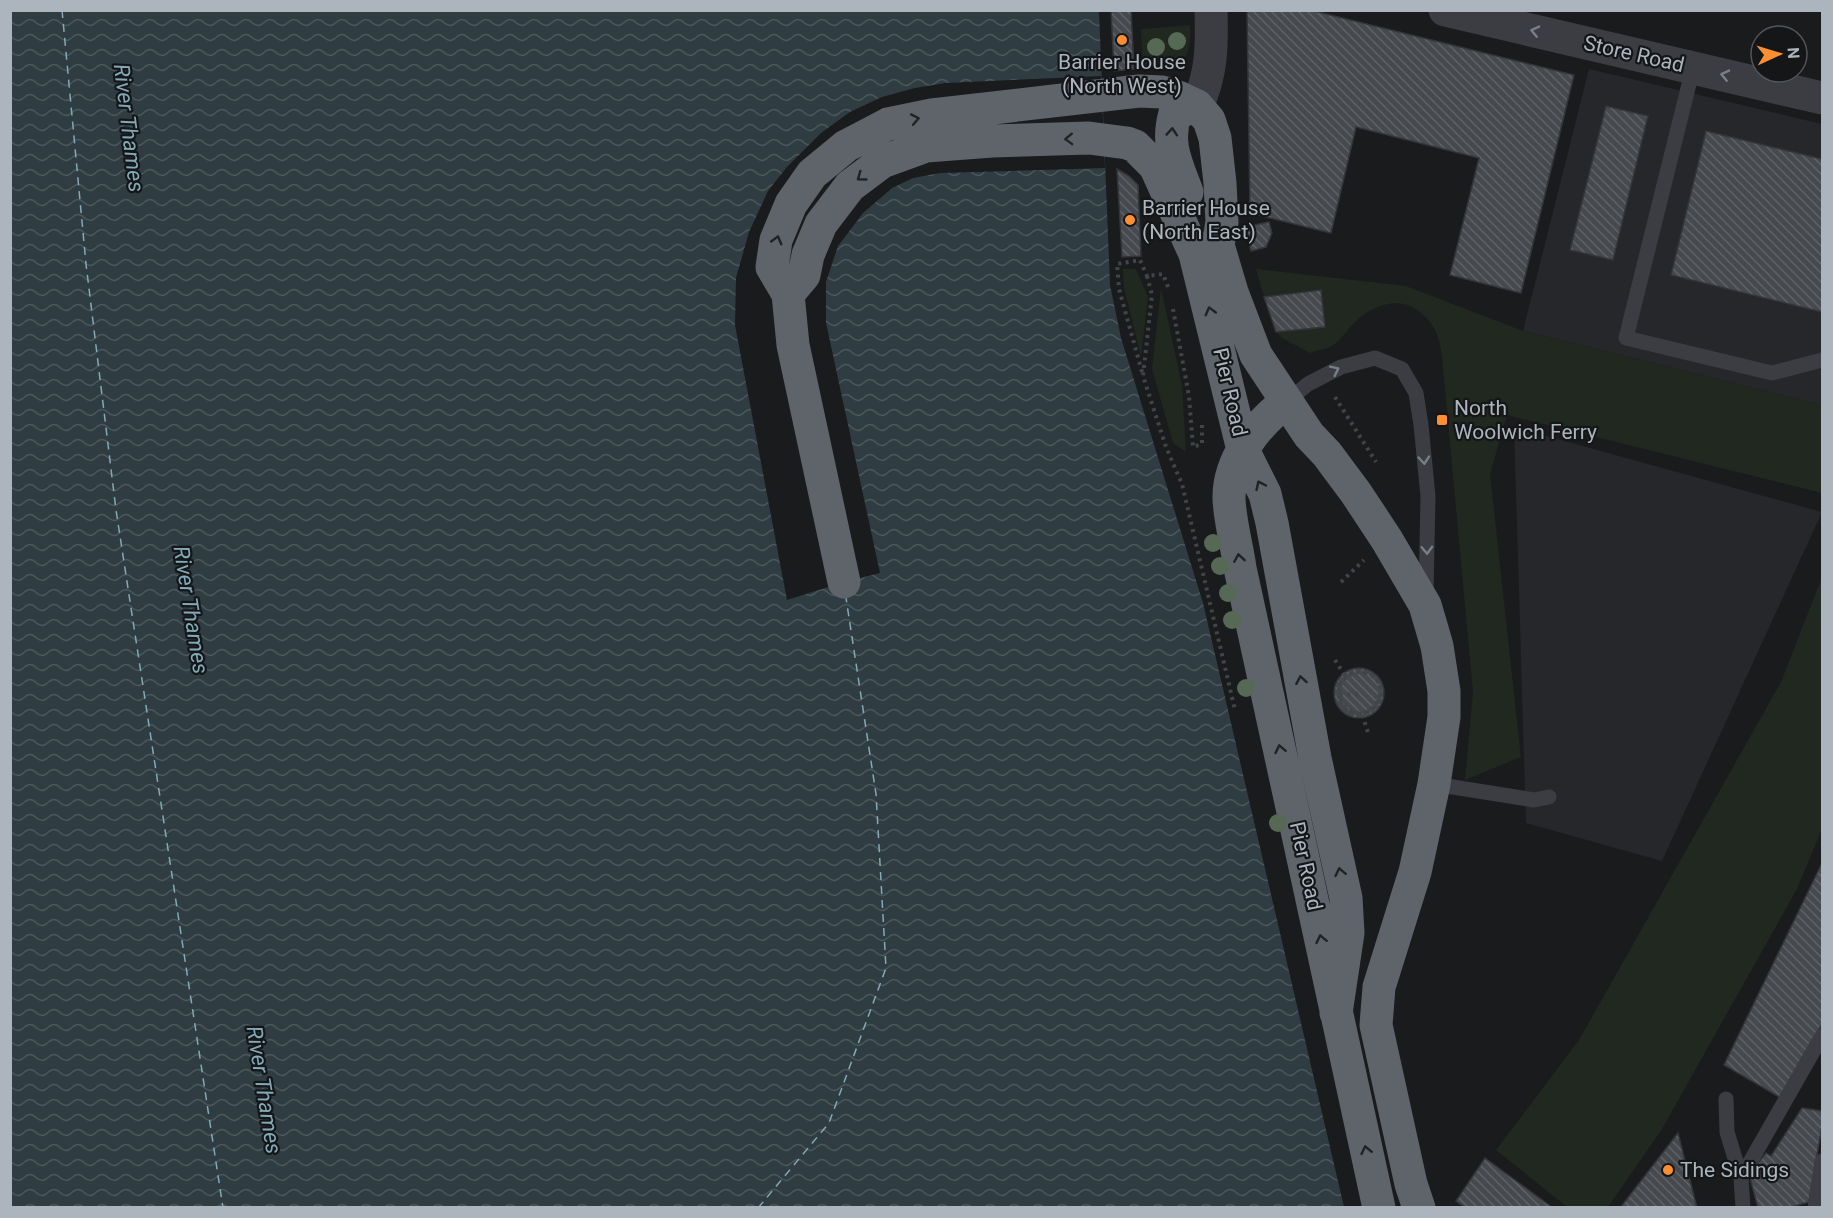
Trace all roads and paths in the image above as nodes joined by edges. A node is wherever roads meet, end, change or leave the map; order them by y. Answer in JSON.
{"nodes":[{"id":1,"x":1211,"y":10,"type":"edge"},
{"id":2,"x":1445,"y":10,"type":"edge"},
{"id":3,"x":1693,"y":68,"type":"junction"},
{"id":4,"x":1822,"y":98,"type":"edge"},
{"id":5,"x":1197,"y":106,"type":"junction"},
{"id":6,"x":1218,"y":245,"type":"junction"},
{"id":7,"x":1147,"y":276,"type":"junction"},
{"id":8,"x":788,"y":294,"type":"junction"},
{"id":9,"x":1171,"y":296,"type":"dead end"},
{"id":10,"x":1173,"y":307,"type":"dead end"},
{"id":11,"x":1822,"y":360,"type":"edge"},
{"id":12,"x":1143,"y":376,"type":"junction"},
{"id":13,"x":1286,"y":402,"type":"junction"},
{"id":14,"x":1202,"y":444,"type":"dead end"},
{"id":15,"x":1166,"y":447,"type":"dead end"},
{"id":16,"x":1243,"y":450,"type":"junction"},
{"id":17,"x":1365,"y":559,"type":"dead end"},
{"id":18,"x":844,"y":582,"type":"dead end"},
{"id":19,"x":1341,"y":582,"type":"dead end"},
{"id":20,"x":1425,"y":605,"type":"junction"},
{"id":21,"x":1335,"y":660,"type":"dead end"},
{"id":22,"x":1352,"y":672,"type":"junction"},
{"id":23,"x":1346,"y":676,"type":"junction"},
{"id":24,"x":1358,"y":694,"type":"dead end"},
{"id":25,"x":1340,"y":695,"type":"junction"},
{"id":26,"x":1341,"y":701,"type":"dead end"},
{"id":27,"x":1354,"y":713,"type":"junction"},
{"id":28,"x":1369,"y":736,"type":"dead end"},
{"id":29,"x":1434,"y":784,"type":"junction"},
{"id":30,"x":1549,"y":798,"type":"dead end"},
{"id":31,"x":1822,"y":1036,"type":"edge"},
{"id":32,"x":1726,"y":1099,"type":"dead end"},
{"id":33,"x":1822,"y":1161,"type":"edge"},
{"id":34,"x":1741,"y":1178,"type":"junction"},
{"id":35,"x":1379,"y":1208,"type":"edge"},
{"id":36,"x":1419,"y":1208,"type":"edge"},
{"id":37,"x":1743,"y":1208,"type":"edge"},
{"id":38,"x":1815,"y":1208,"type":"edge"}],
"edges":[{"from":1,"to":5,"type":"street"},
{"from":3,"to":2,"type":"street","name":"Store Road","one_way":true},
{"from":4,"to":3,"type":"street","name":"Store Road","one_way":true},
{"from":3,"to":11,"type":"lane"},
{"from":5,"to":6,"type":"highway","name":"Pier Road"},
{"from":6,"to":5,"type":"highway","one_way":true},
{"from":8,"to":5,"type":"highway","one_way":true},
{"from":6,"to":13,"type":"highway","name":"Pier Road"},
{"from":7,"to":9,"type":"path"},
{"from":7,"to":12,"type":"path"},
{"from":7,"to":12,"type":"path"},
{"from":16,"to":8,"type":"highway","name":"Pier Road","one_way":true},
{"from":8,"to":18,"type":"highway"},
{"from":10,"to":14,"type":"path"},
{"from":12,"to":15,"type":"path"},
{"from":13,"to":16,"type":"highway"},
{"from":13,"to":20,"type":"highway","name":"Pier Road"},
{"from":13,"to":20,"type":"lane","one_way":true},
{"from":35,"to":16,"type":"highway","name":"Pier Road","one_way":true},
{"from":17,"to":19,"type":"path"},
{"from":20,"to":29,"type":"highway","name":"Pier Road"},
{"from":21,"to":23,"type":"path"},
{"from":22,"to":22,"type":"path"},
{"from":22,"to":23,"type":"path"},
{"from":22,"to":27,"type":"path"},
{"from":23,"to":25,"type":"path"},
{"from":24,"to":25,"type":"path"},
{"from":25,"to":27,"type":"path"},
{"from":26,"to":27,"type":"path"},
{"from":27,"to":28,"type":"path"},
{"from":29,"to":30,"type":"lane"},
{"from":29,"to":36,"type":"highway","name":"Pier Road"},
{"from":31,"to":34,"type":"lane"},
{"from":32,"to":34,"type":"lane"},
{"from":33,"to":38,"type":"lane"},
{"from":34,"to":37,"type":"lane"}]}
